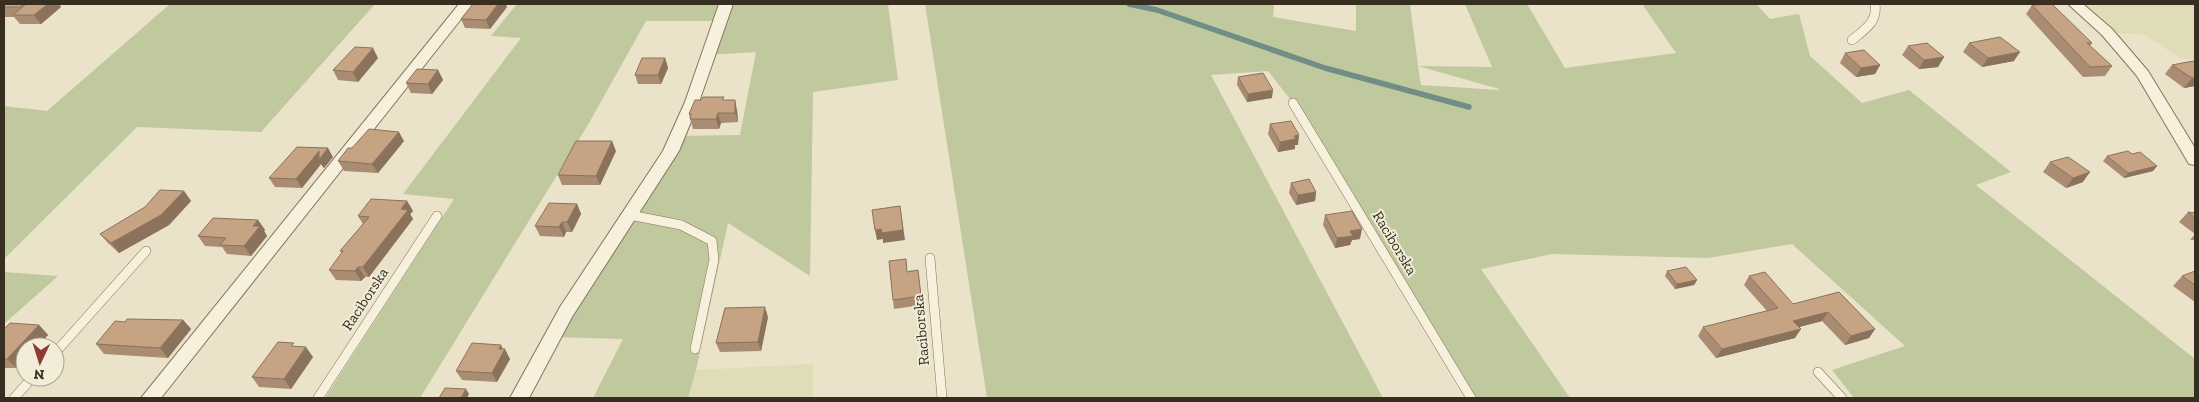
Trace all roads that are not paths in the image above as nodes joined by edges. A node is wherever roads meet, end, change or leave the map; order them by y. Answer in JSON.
{"nodes":[{"id":1,"x":466,"y":4,"type":"edge"},
{"id":2,"x":726,"y":4,"type":"edge"},
{"id":3,"x":1875,"y":4,"type":"edge"},
{"id":4,"x":2075,"y":4,"type":"edge"},
{"id":5,"x":1852,"y":40,"type":"dead end"},
{"id":6,"x":1293,"y":103,"type":"dead end"},
{"id":7,"x":2195,"y":160,"type":"edge"},
{"id":8,"x":630,"y":215,"type":"junction"},
{"id":9,"x":437,"y":216,"type":"dead end"},
{"id":10,"x":146,"y":251,"type":"dead end"},
{"id":11,"x":930,"y":258,"type":"dead end"},
{"id":12,"x":65,"y":341,"type":"edge"},
{"id":13,"x":695,"y":349,"type":"dead end"},
{"id":14,"x":1818,"y":372,"type":"dead end"},
{"id":15,"x":24,"y":387,"type":"edge"},
{"id":16,"x":14,"y":398,"type":"edge"},
{"id":17,"x":150,"y":398,"type":"edge"},
{"id":18,"x":318,"y":398,"type":"edge"},
{"id":19,"x":519,"y":398,"type":"edge"},
{"id":20,"x":942,"y":398,"type":"edge"},
{"id":21,"x":1471,"y":398,"type":"edge"},
{"id":22,"x":1842,"y":398,"type":"edge"}],
"edges":[{"from":1,"to":17,"type":"street"},
{"from":2,"to":8,"type":"street"},
{"from":3,"to":5,"type":"lane"},
{"from":4,"to":7,"type":"street"},
{"from":6,"to":21,"type":"lane","name":"Raciborska"},
{"from":8,"to":13,"type":"lane"},
{"from":8,"to":19,"type":"street"},
{"from":9,"to":18,"type":"lane","name":"Raciborska"},
{"from":10,"to":12,"type":"lane"},
{"from":11,"to":20,"type":"lane","name":"Raciborska"},
{"from":14,"to":22,"type":"lane"},
{"from":15,"to":16,"type":"lane"}]}
